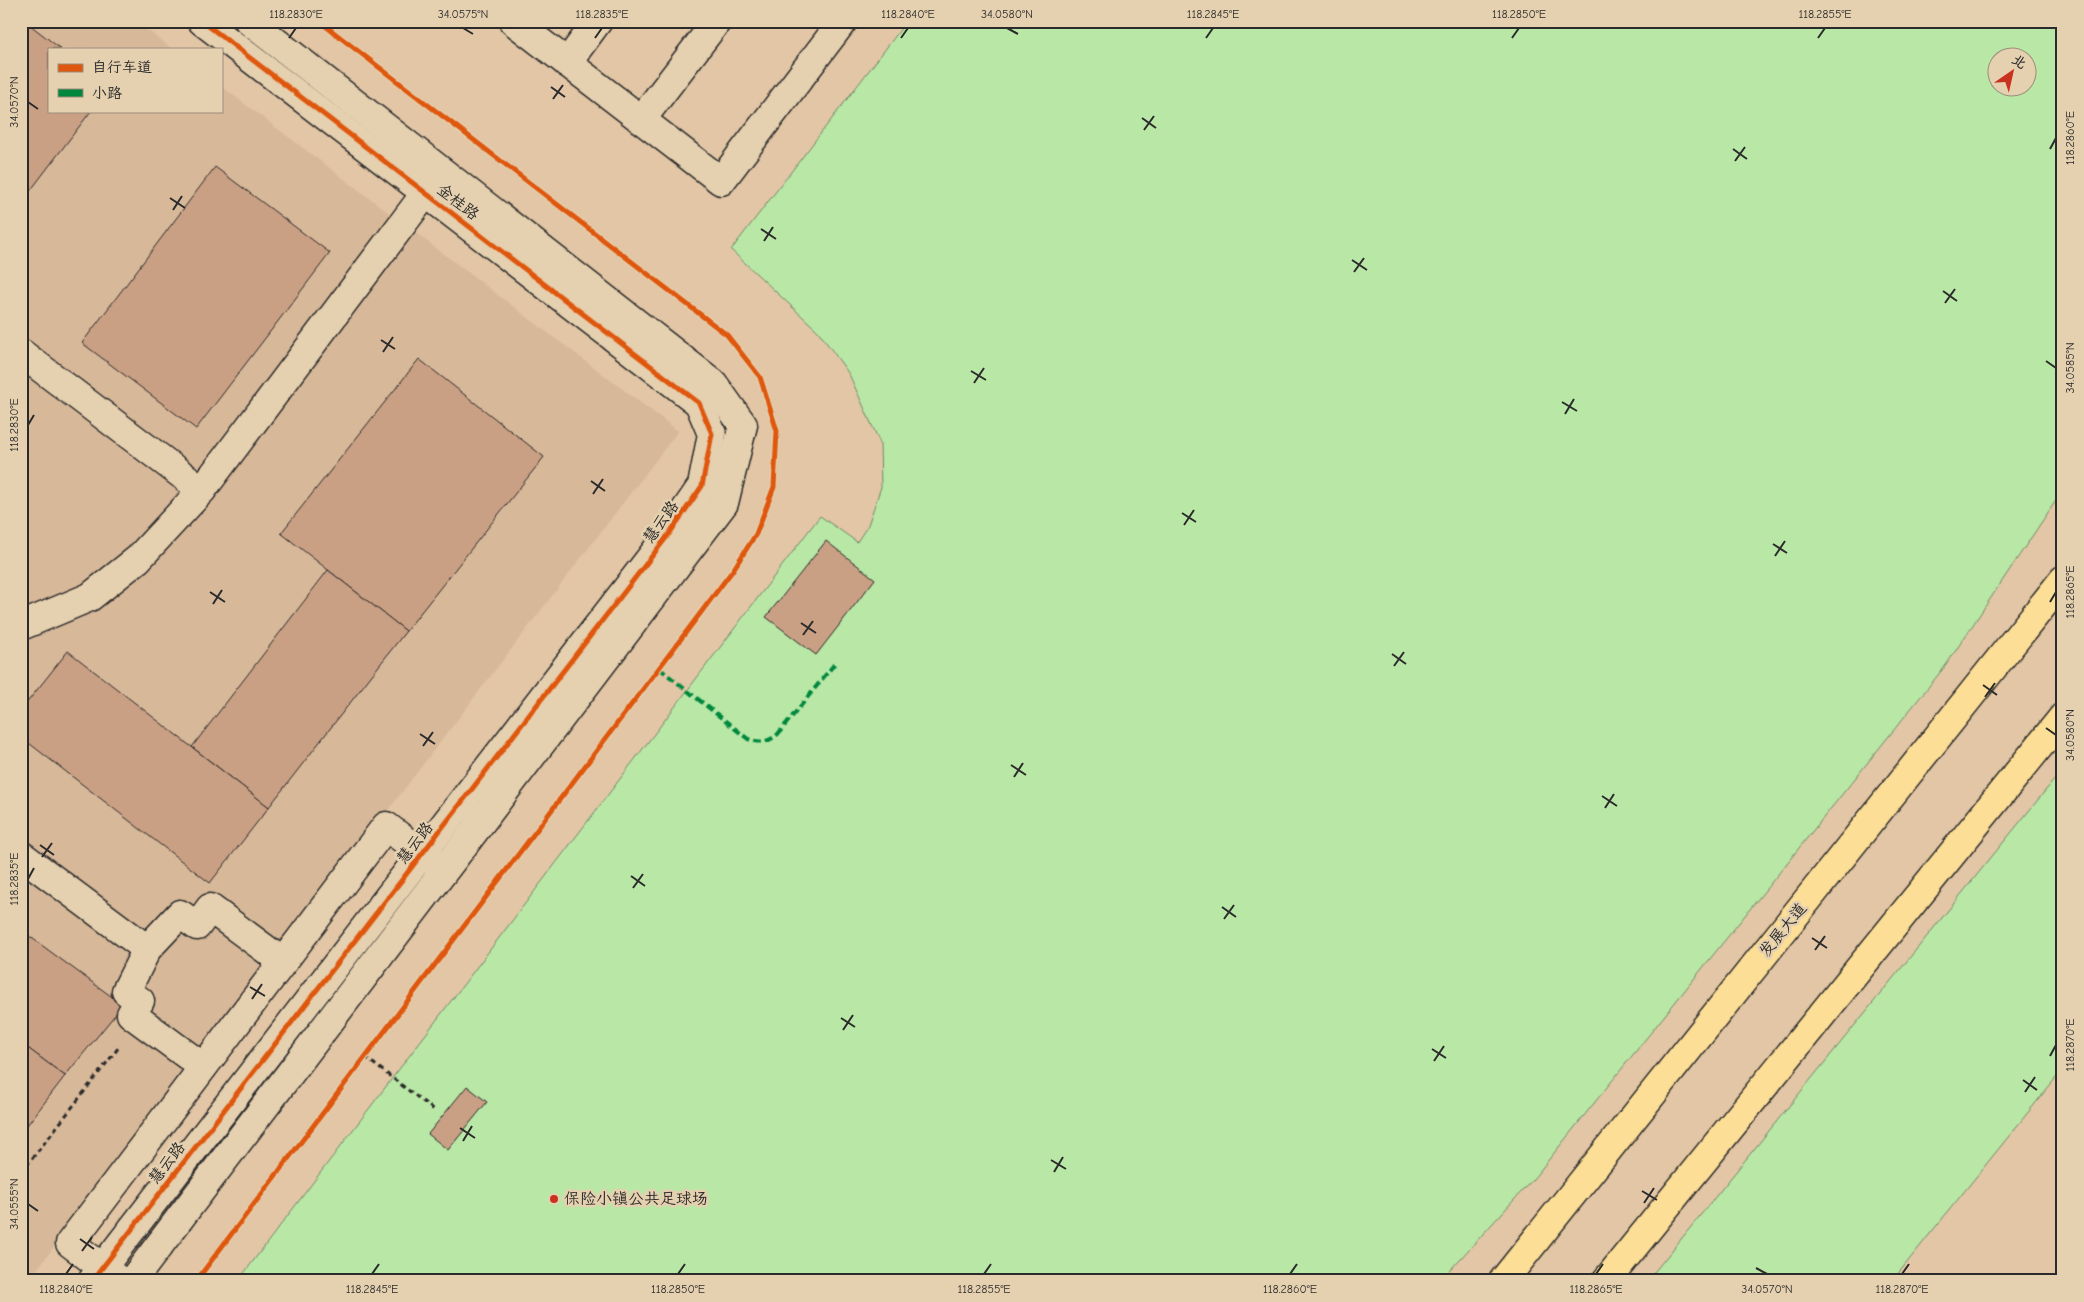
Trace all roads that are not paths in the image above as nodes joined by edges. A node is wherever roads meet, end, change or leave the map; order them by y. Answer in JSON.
{"nodes":[{"id":1,"x":202,"y":21,"type":"edge"},
{"id":2,"x":249,"y":21,"type":"edge"},
{"id":3,"x":513,"y":21,"type":"edge"},
{"id":4,"x":598,"y":21,"type":"edge"},
{"id":5,"x":717,"y":21,"type":"edge"},
{"id":6,"x":843,"y":21,"type":"edge"},
{"id":7,"x":567,"y":63,"type":"junction"},
{"id":8,"x":641,"y":120,"type":"junction"},
{"id":9,"x":442,"y":171,"type":"junction"},
{"id":10,"x":426,"y":193,"type":"junction"},
{"id":11,"x":21,"y":353,"type":"edge"},
{"id":12,"x":706,"y":393,"type":"junction"},
{"id":13,"x":202,"y":490,"type":"junction"},
{"id":14,"x":2063,"y":580,"type":"edge"},
{"id":15,"x":21,"y":626,"type":"edge"},
{"id":16,"x":2063,"y":717,"type":"edge"},
{"id":17,"x":422,"y":854,"type":"junction"},
{"id":18,"x":21,"y":855,"type":"edge"},
{"id":19,"x":445,"y":871,"type":"junction"},
{"id":20,"x":147,"y":949,"type":"junction"},
{"id":21,"x":283,"y":962,"type":"junction"},
{"id":22,"x":203,"y":1068,"type":"junction"},
{"id":23,"x":105,"y":1276,"type":"edge"},
{"id":24,"x":132,"y":1281,"type":"edge"},
{"id":25,"x":1503,"y":1281,"type":"edge"},
{"id":26,"x":1606,"y":1281,"type":"edge"}],
"edges":[{"from":1,"to":10,"type":"street","name":"金桂路"},
{"from":2,"to":9,"type":"street","name":"金桂路"},
{"from":3,"to":7,"type":"street"},
{"from":4,"to":7,"type":"street"},
{"from":5,"to":8,"type":"street"},
{"from":6,"to":8,"type":"street"},
{"from":7,"to":8,"type":"street"},
{"from":9,"to":10,"type":"street"},
{"from":9,"to":12,"type":"street","name":"金桂路"},
{"from":10,"to":12,"type":"street","name":"金桂路"},
{"from":10,"to":13,"type":"street"},
{"from":11,"to":13,"type":"street"},
{"from":12,"to":17,"type":"street","name":"慧云路"},
{"from":12,"to":19,"type":"street"},
{"from":13,"to":15,"type":"street"},
{"from":14,"to":25,"type":"main road","name":"发展大道"},
{"from":16,"to":26,"type":"main road"},
{"from":17,"to":19,"type":"street"},
{"from":17,"to":21,"type":"street"},
{"from":17,"to":23,"type":"street","name":"慧云路"},
{"from":18,"to":20,"type":"street"},
{"from":19,"to":24,"type":"street"},
{"from":20,"to":21,"type":"street"},
{"from":20,"to":22,"type":"street"},
{"from":21,"to":22,"type":"street"},
{"from":22,"to":23,"type":"street"}]}
